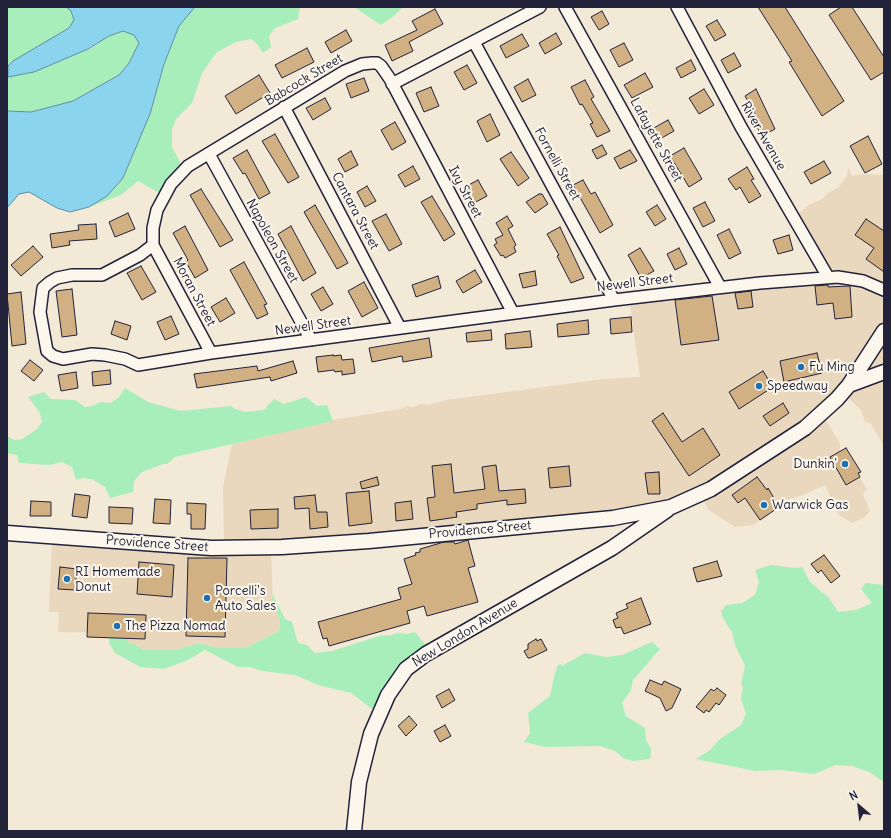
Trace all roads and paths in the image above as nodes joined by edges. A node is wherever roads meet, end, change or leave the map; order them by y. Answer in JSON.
{"nodes":[{"id":1,"x":540,"y":7,"type":"edge"},
{"id":2,"x":565,"y":7,"type":"edge"},
{"id":3,"x":677,"y":7,"type":"edge"},
{"id":4,"x":474,"y":42,"type":"junction"},
{"id":5,"x":392,"y":84,"type":"junction"},
{"id":6,"x":284,"y":107,"type":"junction"},
{"id":7,"x":209,"y":154,"type":"junction"},
{"id":8,"x":153,"y":246,"type":"junction"},
{"id":9,"x":828,"y":278,"type":"junction"},
{"id":10,"x":720,"y":287,"type":"junction"},
{"id":11,"x":884,"y":290,"type":"edge"},
{"id":12,"x":614,"y":300,"type":"junction"},
{"id":13,"x":513,"y":313,"type":"junction"},
{"id":14,"x":400,"y":328,"type":"junction"},
{"id":15,"x":884,"y":331,"type":"edge"},
{"id":16,"x":311,"y":340,"type":"junction"},
{"id":17,"x":211,"y":352,"type":"junction"},
{"id":18,"x":884,"y":372,"type":"edge"},
{"id":19,"x":849,"y":385,"type":"junction"},
{"id":20,"x":671,"y":507,"type":"junction"},
{"id":21,"x":7,"y":533,"type":"edge"},
{"id":22,"x":354,"y":831,"type":"edge"}],
"edges":[{"from":1,"to":4,"type":"street"},
{"from":2,"to":10,"type":"street","name":"Lafayette Street"},
{"from":3,"to":9,"type":"street","name":"River Avenue"},
{"from":4,"to":5,"type":"street"},
{"from":4,"to":12,"type":"street","name":"Fornelli Street"},
{"from":5,"to":6,"type":"street","name":"Babcock Street"},
{"from":5,"to":13,"type":"street","name":"Ivy Street"},
{"from":6,"to":7,"type":"street","name":"Babcock Street"},
{"from":6,"to":14,"type":"street","name":"Cantara Street"},
{"from":7,"to":8,"type":"street"},
{"from":7,"to":16,"type":"street","name":"Napoleon Street"},
{"from":8,"to":17,"type":"street","name":"Moran Street"},
{"from":8,"to":17,"type":"street","name":"Newell Street"},
{"from":9,"to":10,"type":"street","name":"Newell Street"},
{"from":9,"to":11,"type":"street","name":"Newell Street"},
{"from":10,"to":12,"type":"street","name":"Newell Street"},
{"from":12,"to":13,"type":"street","name":"Newell Street"},
{"from":13,"to":14,"type":"street","name":"Newell Street"},
{"from":14,"to":16,"type":"street","name":"Newell Street"},
{"from":15,"to":19,"type":"main road","name":"Providence Street"},
{"from":16,"to":17,"type":"street","name":"Newell Street"},
{"from":18,"to":19,"type":"main road"},
{"from":19,"to":20,"type":"main road","name":"Providence Street"},
{"from":20,"to":21,"type":"main road","name":"Providence Street"},
{"from":20,"to":22,"type":"main road","name":"New London Avenue"}]}
